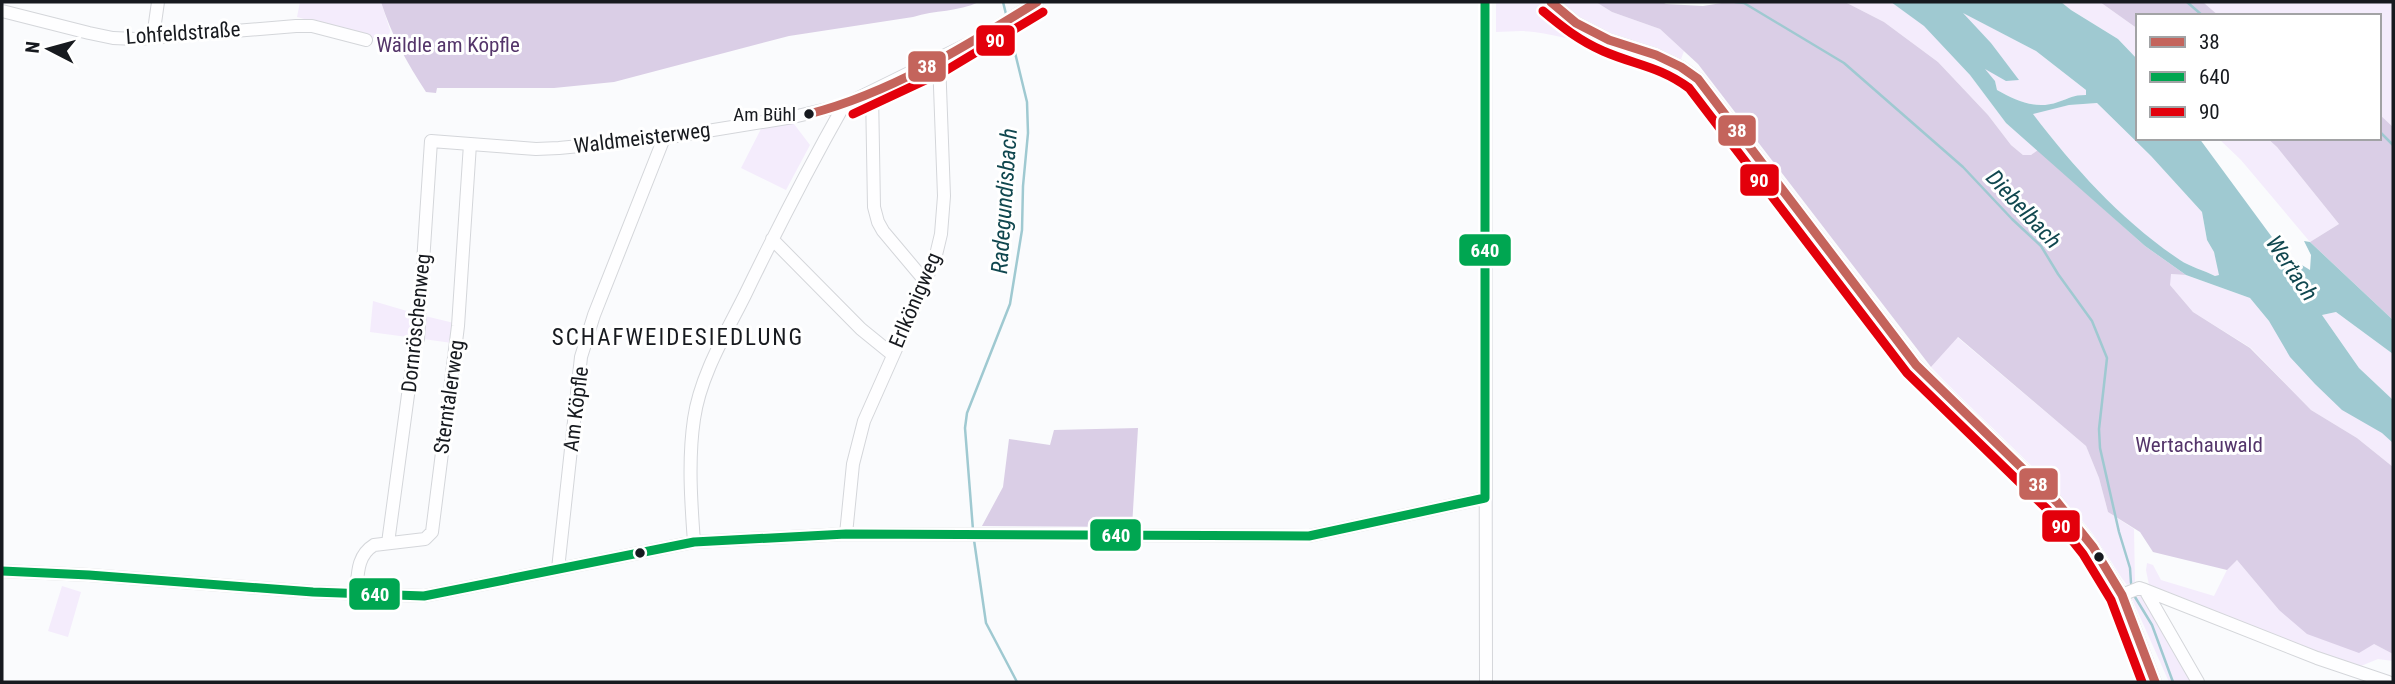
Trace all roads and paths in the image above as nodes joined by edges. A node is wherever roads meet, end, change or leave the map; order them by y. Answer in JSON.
{"nodes":[{"id":1,"x":158,"y":2,"type":"edge"},
{"id":2,"x":1037,"y":2,"type":"edge"},
{"id":3,"x":1485,"y":2,"type":"edge"},
{"id":4,"x":1551,"y":2,"type":"edge"},
{"id":5,"x":2,"y":11,"type":"edge"},
{"id":6,"x":153,"y":37,"type":"junction"},
{"id":7,"x":366,"y":40,"type":"dead end"},
{"id":8,"x":939,"y":60,"type":"junction"},
{"id":9,"x":872,"y":92,"type":"junction"},
{"id":10,"x":844,"y":105,"type":"junction"},
{"id":11,"x":664,"y":138,"type":"junction"},
{"id":12,"x":470,"y":145,"type":"junction"},
{"id":13,"x":772,"y":239,"type":"junction"},
{"id":14,"x":925,"y":281,"type":"junction"},
{"id":15,"x":893,"y":355,"type":"junction"},
{"id":16,"x":1485,"y":498,"type":"junction"},
{"id":17,"x":846,"y":534,"type":"junction"},
{"id":18,"x":694,"y":542,"type":"junction"},
{"id":19,"x":388,"y":543,"type":"junction"},
{"id":20,"x":558,"y":569,"type":"junction"},
{"id":21,"x":2,"y":571,"type":"edge"},
{"id":22,"x":2145,"y":590,"type":"junction"},
{"id":23,"x":356,"y":594,"type":"junction"},
{"id":24,"x":2122,"y":594,"type":"junction"},
{"id":25,"x":1486,"y":682,"type":"edge"},
{"id":26,"x":2155,"y":682,"type":"edge"},
{"id":27,"x":2198,"y":682,"type":"edge"},
{"id":28,"x":2388,"y":682,"type":"edge"}],
"edges":[{"from":1,"to":6,"type":"street"},
{"from":2,"to":8,"type":"street","name":"Waldmeisterweg"},
{"from":3,"to":16,"type":"street"},
{"from":4,"to":24,"type":"street"},
{"from":5,"to":6,"type":"street","name":"Lohfeldstraße"},
{"from":6,"to":7,"type":"street","name":"Lohfeldstraße"},
{"from":8,"to":9,"type":"street","name":"Waldmeisterweg"},
{"from":8,"to":14,"type":"street","name":"Erlkönigweg"},
{"from":9,"to":10,"type":"street","name":"Waldmeisterweg"},
{"from":9,"to":14,"type":"street"},
{"from":10,"to":11,"type":"street","name":"Waldmeisterweg"},
{"from":10,"to":13,"type":"street"},
{"from":11,"to":12,"type":"street","name":"Waldmeisterweg"},
{"from":11,"to":20,"type":"street","name":"Am Köpfle"},
{"from":12,"to":19,"type":"street","name":"Sterntalerweg"},
{"from":12,"to":19,"type":"street","name":"Dornröschenweg"},
{"from":13,"to":15,"type":"street"},
{"from":13,"to":18,"type":"street"},
{"from":14,"to":15,"type":"street","name":"Erlkönigweg"},
{"from":15,"to":17,"type":"street","name":"Erlkönigweg"},
{"from":16,"to":17,"type":"street"},
{"from":16,"to":25,"type":"street"},
{"from":17,"to":18,"type":"street"},
{"from":18,"to":20,"type":"street"},
{"from":19,"to":23,"type":"street","name":"Sterntalerweg"},
{"from":20,"to":23,"type":"street"},
{"from":21,"to":23,"type":"street"},
{"from":22,"to":24,"type":"street"},
{"from":22,"to":27,"type":"street"},
{"from":22,"to":28,"type":"street"},
{"from":24,"to":26,"type":"street"}]}
